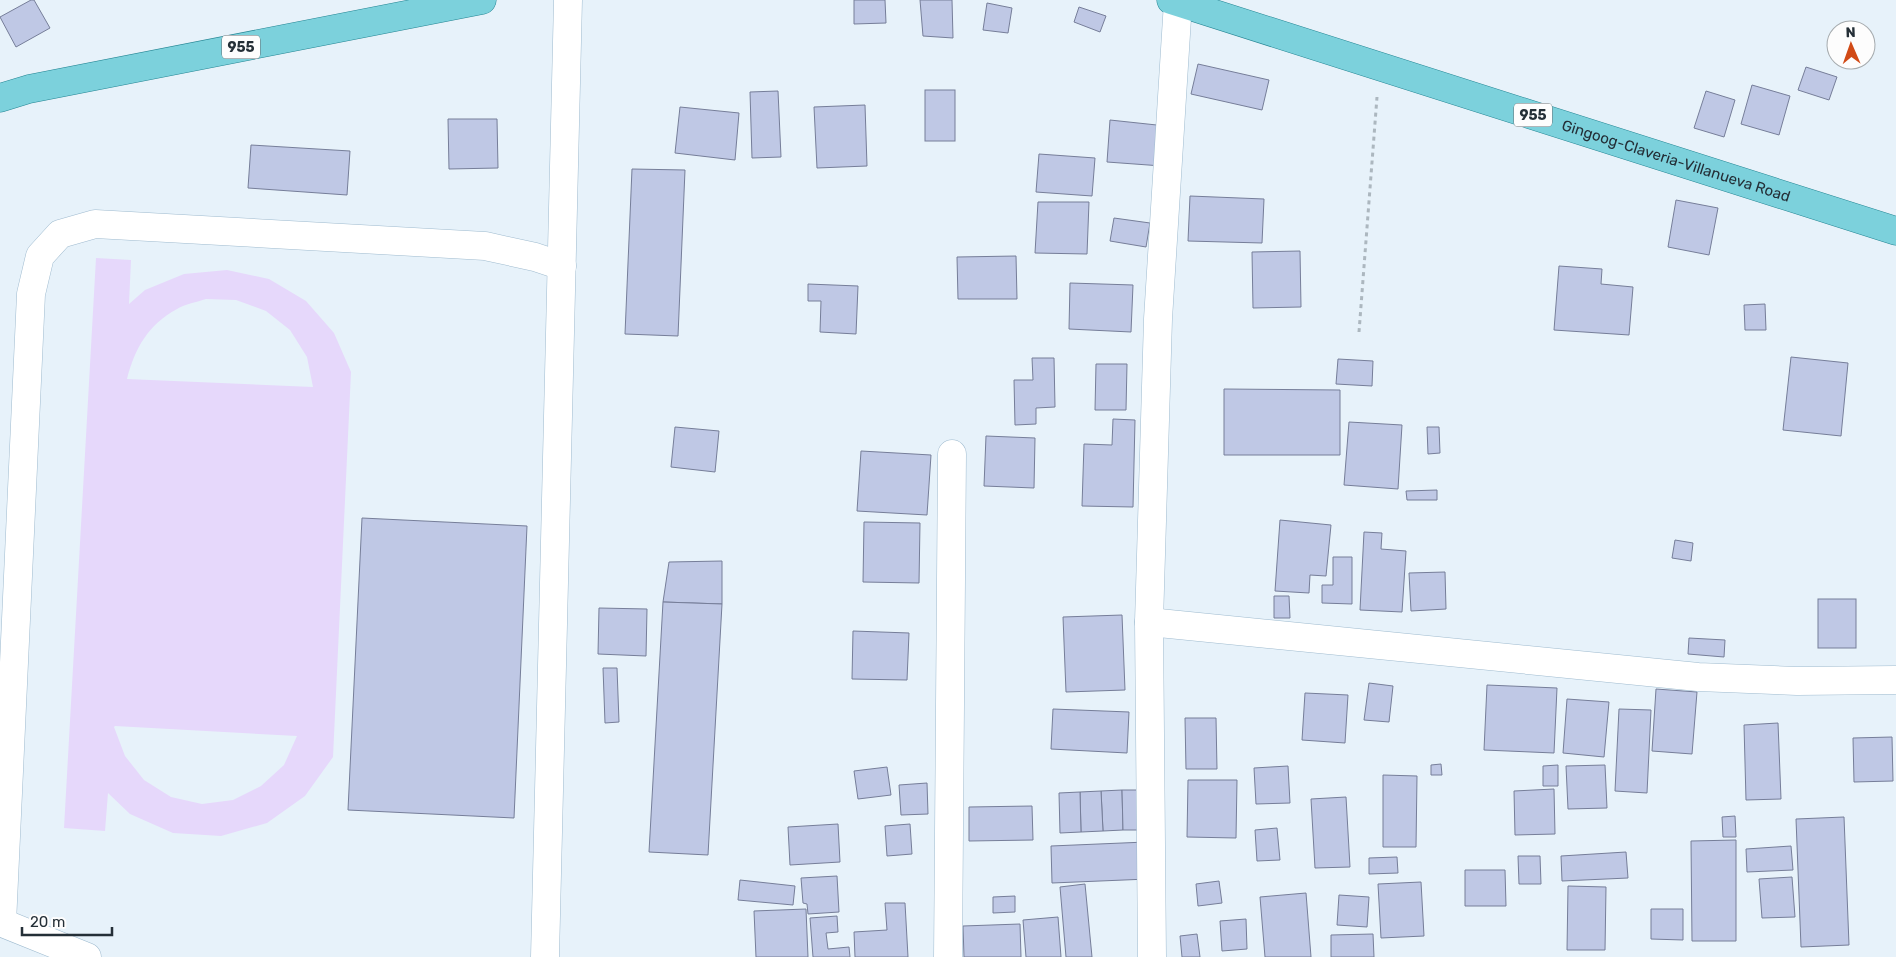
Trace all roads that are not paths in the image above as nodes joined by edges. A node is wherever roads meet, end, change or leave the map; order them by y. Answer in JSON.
{"nodes":[{"id":1,"x":482,"y":0,"type":"edge"},
{"id":2,"x":568,"y":0,"type":"edge"},
{"id":3,"x":1175,"y":1,"type":"edge"},
{"id":4,"x":1223,"y":8,"type":"edge"},
{"id":5,"x":0,"y":98,"type":"edge"},
{"id":6,"x":1896,"y":231,"type":"edge"},
{"id":7,"x":562,"y":266,"type":"junction"},
{"id":8,"x":952,"y":454,"type":"dead end"},
{"id":9,"x":1149,"y":622,"type":"junction"},
{"id":10,"x":1896,"y":680,"type":"edge"},
{"id":11,"x":1,"y":923,"type":"edge"},
{"id":12,"x":87,"y":957,"type":"edge"},
{"id":13,"x":545,"y":957,"type":"edge"},
{"id":14,"x":948,"y":957,"type":"edge"},
{"id":15,"x":1152,"y":957,"type":"edge"}],
"edges":[{"from":1,"to":5,"type":"main road","number":"955"},
{"from":2,"to":7,"type":"street"},
{"from":3,"to":4,"type":"main road","name":"Gingoog-Claveria-Villanueva Road","number":"955"},
{"from":3,"to":9,"type":"street"},
{"from":4,"to":6,"type":"main road","name":"Gingoog-Claveria-Villanueva Road","number":"955"},
{"from":7,"to":11,"type":"street"},
{"from":7,"to":13,"type":"street"},
{"from":8,"to":14,"type":"street"},
{"from":9,"to":10,"type":"street"},
{"from":9,"to":15,"type":"street"},
{"from":11,"to":12,"type":"street"}]}
